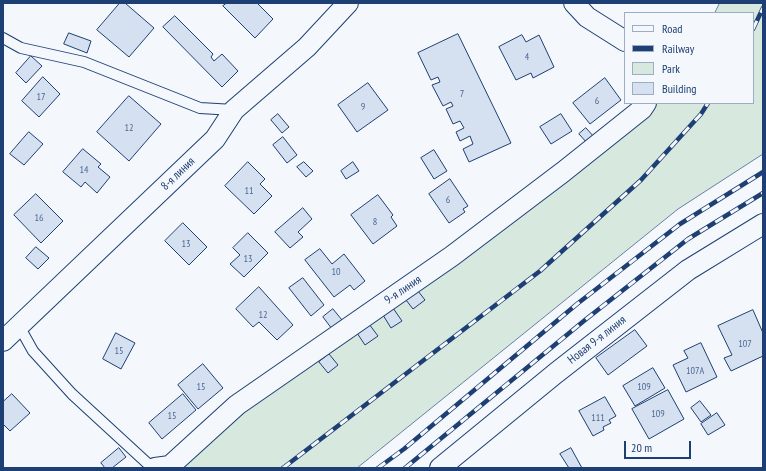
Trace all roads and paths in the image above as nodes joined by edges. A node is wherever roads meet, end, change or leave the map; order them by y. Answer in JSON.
{"nodes":[{"id":1,"x":348,"y":3,"type":"edge"},
{"id":2,"x":574,"y":3,"type":"edge"},
{"id":3,"x":3,"y":38,"type":"edge"},
{"id":4,"x":624,"y":40,"type":"edge"},
{"id":5,"x":645,"y":104,"type":"edge"},
{"id":6,"x":234,"y":110,"type":"junction"},
{"id":7,"x":763,"y":224,"type":"edge"},
{"id":8,"x":18,"y":326,"type":"junction"},
{"id":9,"x":3,"y":341,"type":"edge"},
{"id":10,"x":155,"y":468,"type":"edge"},
{"id":11,"x":440,"y":468,"type":"edge"}],
"edges":[{"from":1,"to":6,"type":"street","name":"8-я линия"},
{"from":2,"to":4,"type":"street"},
{"from":3,"to":6,"type":"lane"},
{"from":5,"to":10,"type":"street","name":"9-я линия"},
{"from":6,"to":8,"type":"street","name":"8-я линия"},
{"from":7,"to":11,"type":"street","name":"Новая 9-я линия"},
{"from":8,"to":9,"type":"street","name":"8-я линия"},
{"from":8,"to":10,"type":"lane"}]}
